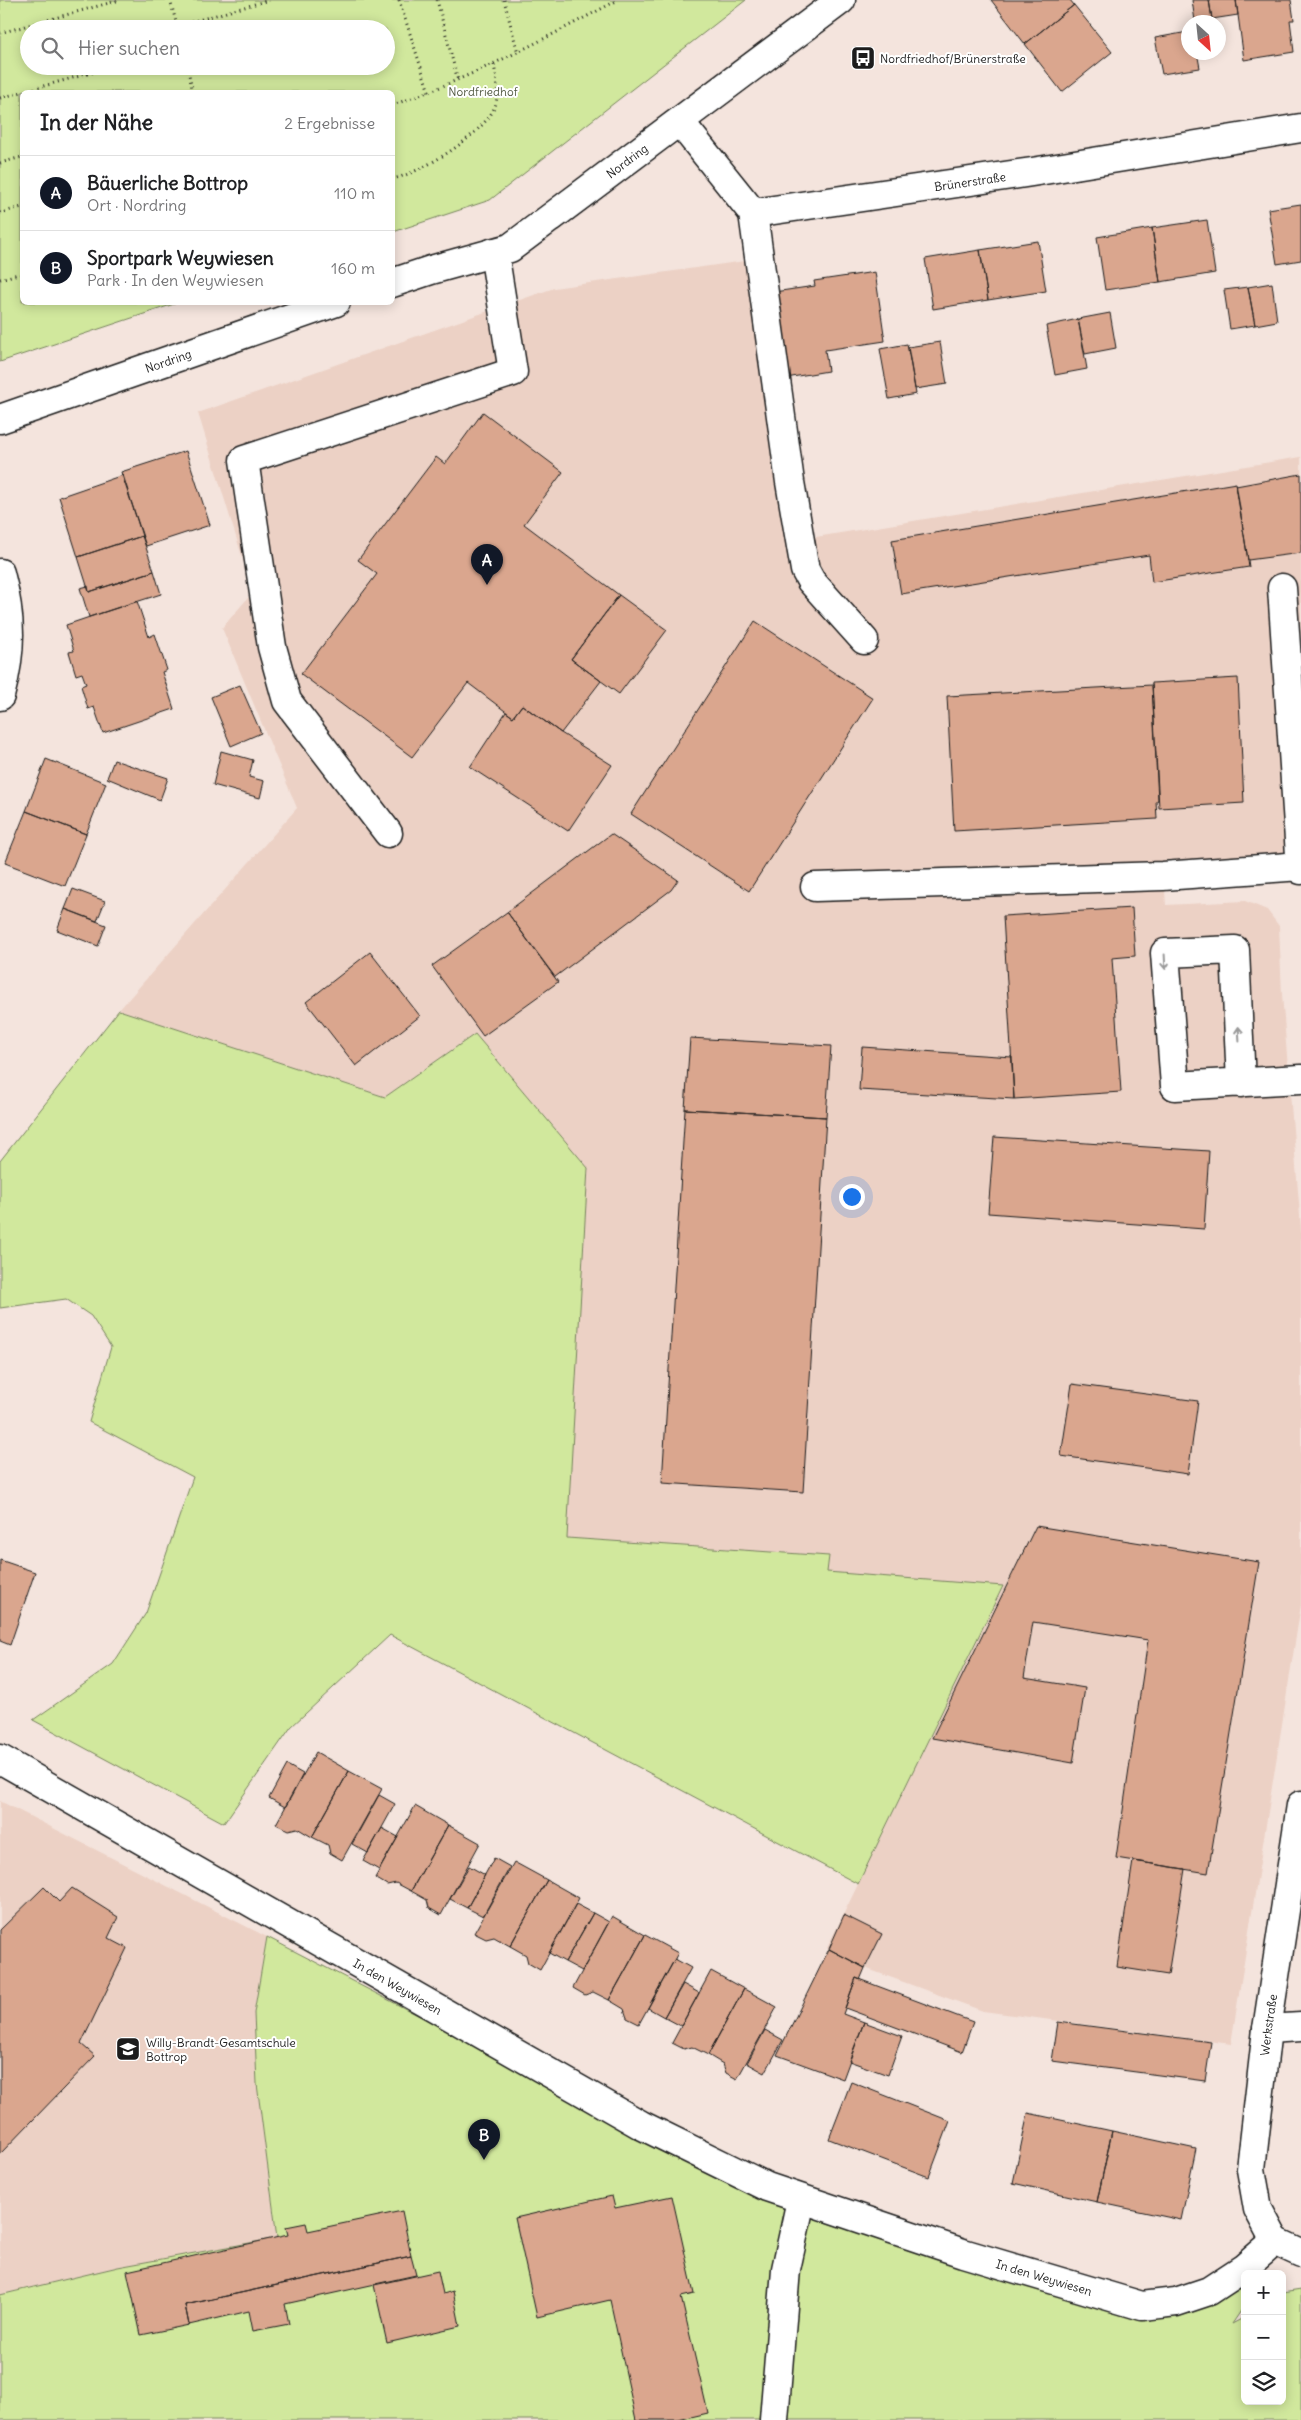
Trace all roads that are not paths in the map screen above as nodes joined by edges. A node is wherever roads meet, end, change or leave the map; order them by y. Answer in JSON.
{"nodes":[{"id":1,"x":841,"y":0,"type":"edge"},
{"id":2,"x":680,"y":122,"type":"junction"},
{"id":3,"x":1301,"y":128,"type":"edge"},
{"id":4,"x":753,"y":213,"type":"junction"},
{"id":5,"x":494,"y":252,"type":"junction"},
{"id":6,"x":395,"y":282,"type":"edge"},
{"id":7,"x":327,"y":305,"type":"edge"},
{"id":8,"x":0,"y":419,"type":"edge"},
{"id":9,"x":0,"y":573,"type":"edge"},
{"id":10,"x":1282,"y":588,"type":"dead end"},
{"id":11,"x":864,"y":640,"type":"dead end"},
{"id":12,"x":0,"y":696,"type":"edge"},
{"id":13,"x":388,"y":833,"type":"dead end"},
{"id":14,"x":1301,"y":866,"type":"edge"},
{"id":15,"x":1301,"y":870,"type":"edge"},
{"id":16,"x":815,"y":887,"type":"dead end"},
{"id":17,"x":1301,"y":1079,"type":"edge"},
{"id":18,"x":1241,"y":1082,"type":"junction"},
{"id":19,"x":0,"y":1759,"type":"edge"},
{"id":20,"x":1301,"y":1805,"type":"edge"},
{"id":21,"x":1293,"y":1907,"type":"edge"},
{"id":22,"x":1301,"y":2027,"type":"edge"},
{"id":23,"x":1267,"y":2029,"type":"junction"},
{"id":24,"x":801,"y":2200,"type":"junction"},
{"id":25,"x":1275,"y":2241,"type":"junction"},
{"id":26,"x":1301,"y":2253,"type":"edge"},
{"id":27,"x":774,"y":2420,"type":"edge"}],
"edges":[{"from":1,"to":2,"type":"street","name":"Nordring"},
{"from":2,"to":4,"type":"street"},
{"from":2,"to":5,"type":"street","name":"Nordring"},
{"from":3,"to":4,"type":"street","name":"Brünerstraße"},
{"from":4,"to":11,"type":"street"},
{"from":5,"to":6,"type":"street","name":"Nordring"},
{"from":5,"to":13,"type":"street"},
{"from":7,"to":8,"type":"street","name":"Nordring"},
{"from":9,"to":12,"type":"street"},
{"from":10,"to":14,"type":"street"},
{"from":14,"to":15,"type":"street"},
{"from":14,"to":16,"type":"street"},
{"from":17,"to":18,"type":"street"},
{"from":18,"to":18,"type":"street","one_way":true},
{"from":19,"to":24,"type":"street","name":"In den Weywiesen"},
{"from":20,"to":21,"type":"street","name":"Werkstraße"},
{"from":21,"to":23,"type":"street","name":"Werkstraße"},
{"from":22,"to":23,"type":"street"},
{"from":23,"to":25,"type":"street","name":"Werkstraße"},
{"from":24,"to":25,"type":"street","name":"In den Weywiesen"},
{"from":24,"to":27,"type":"street"},
{"from":25,"to":26,"type":"street"}]}
